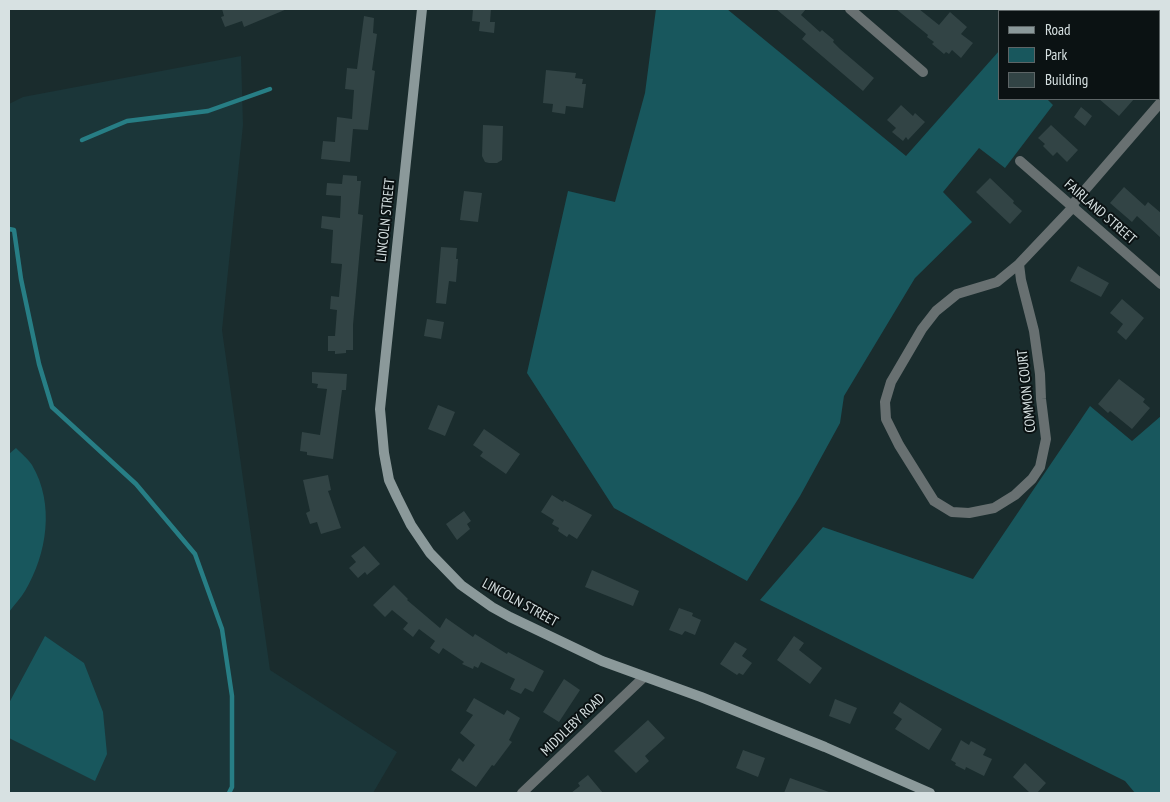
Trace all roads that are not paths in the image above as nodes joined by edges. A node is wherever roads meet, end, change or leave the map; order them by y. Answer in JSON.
{"nodes":[{"id":1,"x":422,"y":9,"type":"edge"},
{"id":2,"x":850,"y":9,"type":"edge"},
{"id":3,"x":923,"y":72,"type":"dead end"},
{"id":4,"x":1161,"y":102,"type":"edge"},
{"id":5,"x":1020,"y":160,"type":"dead end"},
{"id":6,"x":1073,"y":206,"type":"junction"},
{"id":7,"x":1019,"y":264,"type":"junction"},
{"id":8,"x":1161,"y":284,"type":"edge"},
{"id":9,"x":644,"y":677,"type":"junction"},
{"id":10,"x":522,"y":793,"type":"edge"},
{"id":11,"x":930,"y":793,"type":"edge"}],
"edges":[{"from":1,"to":9,"type":"street","name":"LINCOLN STREET"},
{"from":2,"to":3,"type":"street"},
{"from":4,"to":6,"type":"street","name":"COMMON COURT"},
{"from":5,"to":6,"type":"street","name":"FAIRLAND STREET"},
{"from":6,"to":7,"type":"street","name":"COMMON COURT"},
{"from":6,"to":8,"type":"street","name":"FAIRLAND STREET"},
{"from":7,"to":7,"type":"street","name":"COMMON COURT"},
{"from":9,"to":10,"type":"street","name":"MIDDLEBY ROAD"},
{"from":9,"to":11,"type":"street","name":"LINCOLN STREET"}]}
